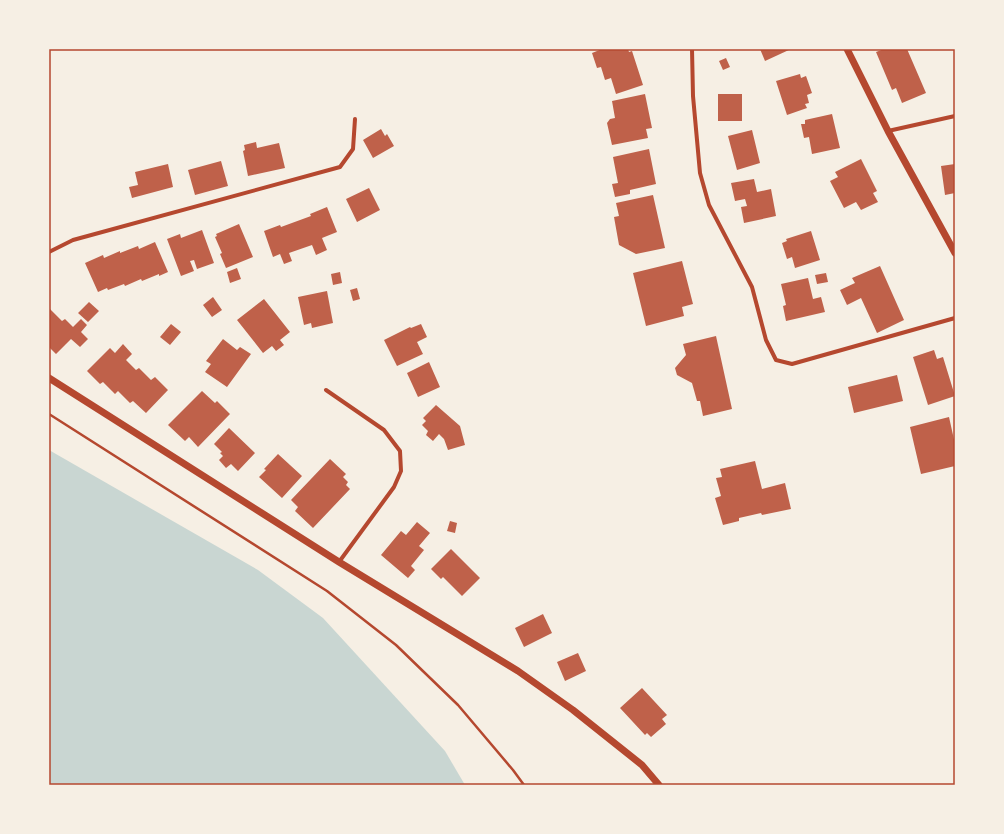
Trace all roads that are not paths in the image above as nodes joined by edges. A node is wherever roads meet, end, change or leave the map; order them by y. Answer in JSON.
{"nodes":[{"id":1,"x":692,"y":49,"type":"edge"},
{"id":2,"x":847,"y":49,"type":"edge"},
{"id":3,"x":955,"y":116,"type":"edge"},
{"id":4,"x":354,"y":119,"type":"dead end"},
{"id":5,"x":888,"y":131,"type":"junction"},
{"id":6,"x":49,"y":252,"type":"edge"},
{"id":7,"x":955,"y":253,"type":"edge"},
{"id":8,"x":955,"y":318,"type":"edge"},
{"id":9,"x":49,"y":378,"type":"edge"},
{"id":10,"x":326,"y":390,"type":"dead end"},
{"id":11,"x":339,"y":562,"type":"junction"},
{"id":12,"x":659,"y":785,"type":"edge"}],
"edges":[{"from":1,"to":8,"type":"street"},
{"from":2,"to":5,"type":"street"},
{"from":3,"to":5,"type":"street"},
{"from":4,"to":6,"type":"street"},
{"from":5,"to":7,"type":"street"},
{"from":9,"to":11,"type":"street"},
{"from":10,"to":11,"type":"street"},
{"from":11,"to":12,"type":"street"}]}
